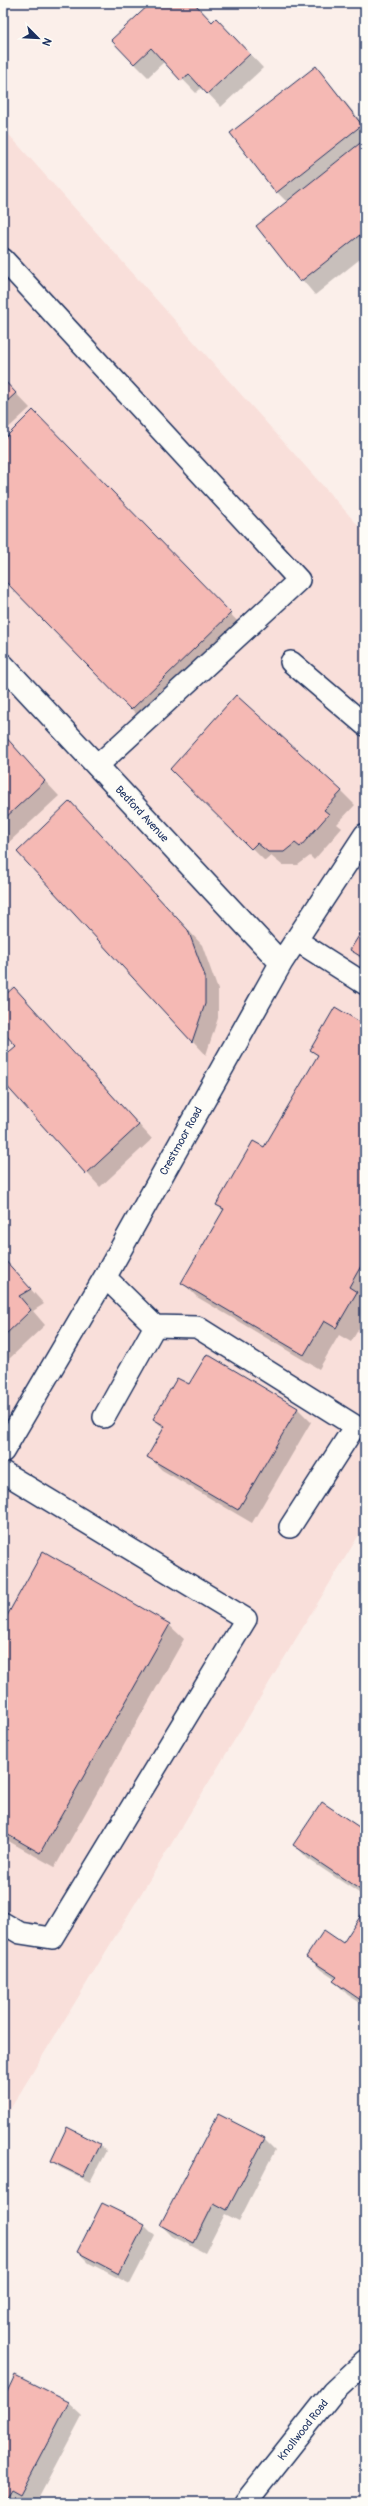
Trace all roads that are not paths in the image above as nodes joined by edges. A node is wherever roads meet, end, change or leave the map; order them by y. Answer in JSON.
{"nodes":[{"id":1,"x":3,"y":259,"type":"edge"},
{"id":2,"x":291,"y":662,"type":"dead end"},
{"id":3,"x":3,"y":664,"type":"edge"},
{"id":4,"x":365,"y":725,"type":"edge"},
{"id":5,"x":97,"y":766,"type":"junction"},
{"id":6,"x":365,"y":835,"type":"edge"},
{"id":7,"x":296,"y":940,"type":"junction"},
{"id":8,"x":281,"y":963,"type":"junction"},
{"id":9,"x":365,"y":984,"type":"edge"},
{"id":10,"x":105,"y":1277,"type":"junction"},
{"id":11,"x":155,"y":1326,"type":"junction"},
{"id":12,"x":104,"y":1417,"type":"dead end"},
{"id":13,"x":3,"y":1451,"type":"edge"},
{"id":14,"x":3,"y":1472,"type":"edge"},
{"id":15,"x":290,"y":1527,"type":"dead end"},
{"id":16,"x":3,"y":1923,"type":"edge"},
{"id":17,"x":365,"y":2362,"type":"edge"},
{"id":18,"x":245,"y":2503,"type":"edge"}],
"edges":[{"from":1,"to":5,"type":"lane"},
{"from":2,"to":4,"type":"lane"},
{"from":3,"to":5,"type":"street","name":"Bedford Avenue"},
{"from":5,"to":8,"type":"street","name":"Bedford Avenue"},
{"from":6,"to":7,"type":"street","name":"Crestmoor Road"},
{"from":7,"to":8,"type":"street","name":"Crestmoor Road"},
{"from":7,"to":9,"type":"lane"},
{"from":8,"to":10,"type":"street","name":"Crestmoor Road"},
{"from":10,"to":11,"type":"lane"},
{"from":10,"to":13,"type":"street","name":"Crestmoor Road"},
{"from":11,"to":12,"type":"lane"},
{"from":11,"to":15,"type":"lane"},
{"from":14,"to":16,"type":"lane"},
{"from":17,"to":18,"type":"street","name":"Knollwood Road"}]}
